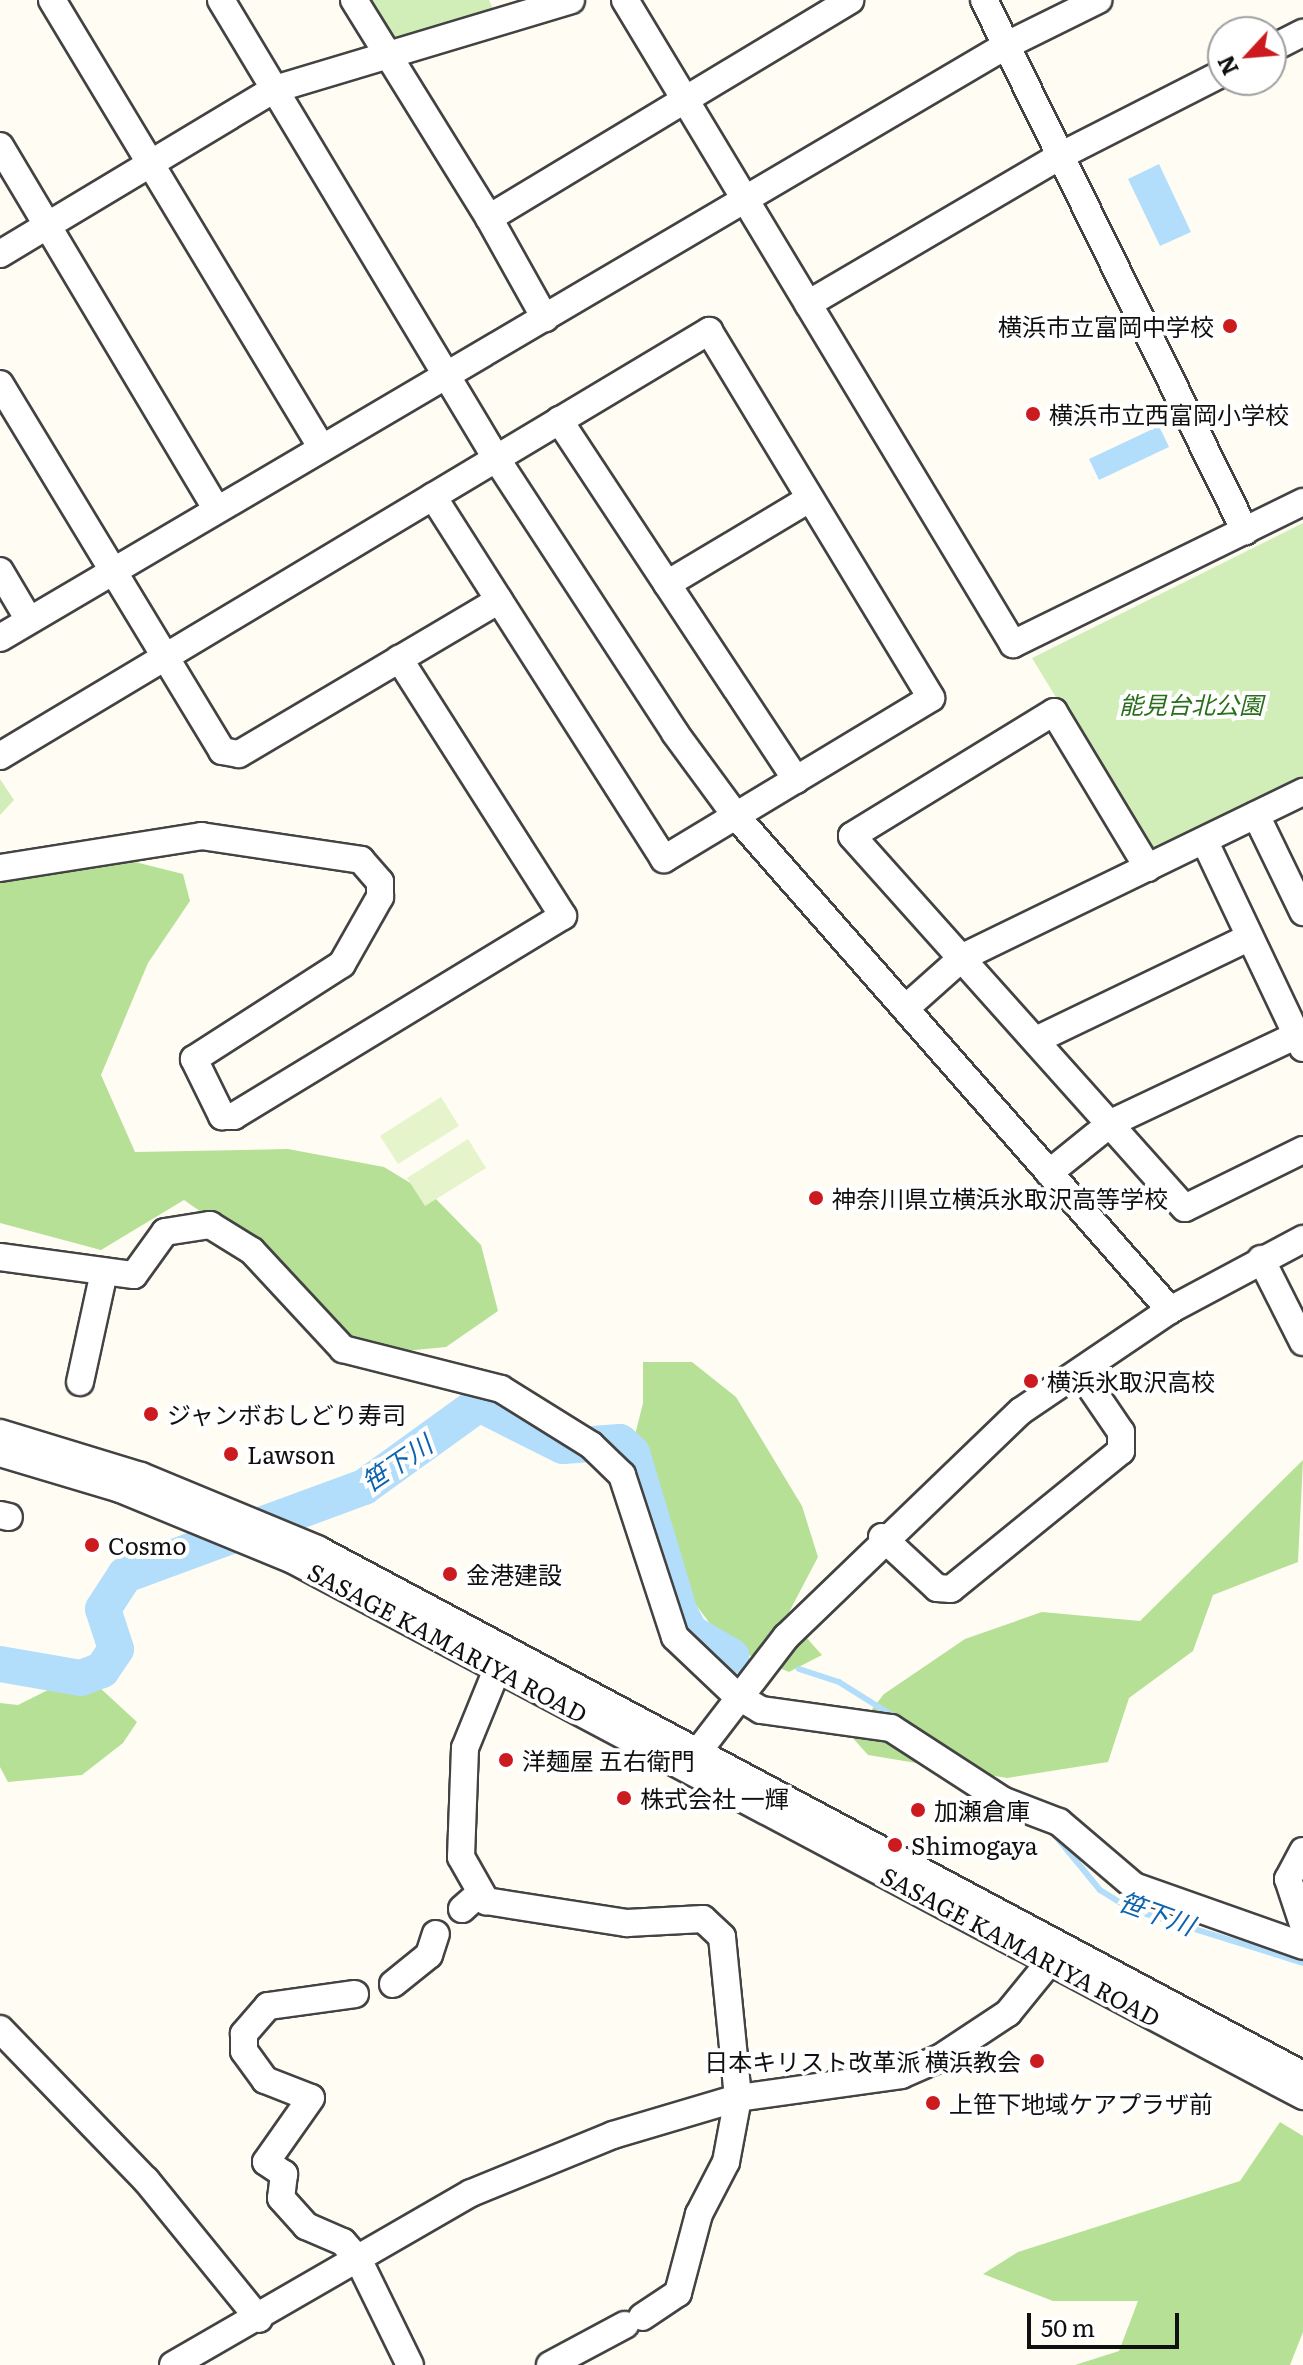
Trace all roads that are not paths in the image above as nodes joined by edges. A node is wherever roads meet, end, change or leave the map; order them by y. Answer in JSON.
{"nodes":[{"id":1,"x":52,"y":0,"type":"edge"},
{"id":2,"x":221,"y":0,"type":"edge"},
{"id":3,"x":354,"y":0,"type":"edge"},
{"id":4,"x":571,"y":0,"type":"edge"},
{"id":5,"x":625,"y":0,"type":"edge"},
{"id":6,"x":850,"y":0,"type":"edge"},
{"id":7,"x":984,"y":0,"type":"edge"},
{"id":8,"x":1098,"y":0,"type":"edge"},
{"id":9,"x":505,"y":10,"type":"edge"},
{"id":10,"x":1007,"y":45,"type":"junction"},
{"id":11,"x":388,"y":57,"type":"junction"},
{"id":12,"x":1207,"y":81,"type":"edge"},
{"id":13,"x":275,"y":89,"type":"junction"},
{"id":14,"x":684,"y":98,"type":"junction"},
{"id":15,"x":0,"y":146,"type":"edge"},
{"id":16,"x":1060,"y":156,"type":"junction"},
{"id":17,"x":156,"y":163,"type":"junction"},
{"id":18,"x":747,"y":199,"type":"junction"},
{"id":19,"x":489,"y":218,"type":"junction"},
{"id":20,"x":49,"y":224,"type":"junction"},
{"id":21,"x":0,"y":254,"type":"edge"},
{"id":22,"x":808,"y":304,"type":"junction"},
{"id":23,"x":545,"y":318,"type":"junction"},
{"id":24,"x":443,"y":372,"type":"junction"},
{"id":25,"x":0,"y":384,"type":"edge"},
{"id":26,"x":559,"y":420,"type":"junction"},
{"id":27,"x":320,"y":445,"type":"junction"},
{"id":28,"x":496,"y":458,"type":"junction"},
{"id":29,"x":433,"y":496,"type":"junction"},
{"id":30,"x":809,"y":499,"type":"junction"},
{"id":31,"x":1303,"y":502,"type":"edge"},
{"id":32,"x":215,"y":506,"type":"junction"},
{"id":33,"x":1245,"y":531,"type":"junction"},
{"id":34,"x":114,"y":570,"type":"junction"},
{"id":35,"x":0,"y":571,"type":"edge"},
{"id":36,"x":667,"y":584,"type":"junction"},
{"id":37,"x":499,"y":600,"type":"junction"},
{"id":38,"x":29,"y":620,"type":"junction"},
{"id":39,"x":0,"y":638,"type":"edge"},
{"id":40,"x":167,"y":656,"type":"junction"},
{"id":41,"x":399,"y":659,"type":"junction"},
{"id":42,"x":0,"y":756,"type":"edge"},
{"id":43,"x":796,"y":780,"type":"junction"},
{"id":44,"x":1303,"y":792,"type":"edge"},
{"id":45,"x":1256,"y":815,"type":"junction"},
{"id":46,"x":736,"y":816,"type":"junction"},
{"id":47,"x":1205,"y":842,"type":"junction"},
{"id":48,"x":0,"y":868,"type":"edge"},
{"id":49,"x":1148,"y":868,"type":"junction"},
{"id":50,"x":1303,"y":912,"type":"edge"},
{"id":51,"x":1250,"y":937,"type":"junction"},
{"id":52,"x":963,"y":957,"type":"junction"},
{"id":53,"x":908,"y":1006,"type":"junction"},
{"id":54,"x":1036,"y":1040,"type":"junction"},
{"id":55,"x":1300,"y":1041,"type":"edge"},
{"id":56,"x":1111,"y":1123,"type":"junction"},
{"id":57,"x":1303,"y":1150,"type":"edge"},
{"id":58,"x":1049,"y":1173,"type":"junction"},
{"id":59,"x":1303,"y":1239,"type":"edge"},
{"id":60,"x":0,"y":1257,"type":"edge"},
{"id":61,"x":1261,"y":1259,"type":"junction"},
{"id":62,"x":104,"y":1272,"type":"junction"},
{"id":63,"x":1170,"y":1310,"type":"junction"},
{"id":64,"x":1303,"y":1342,"type":"edge"},
{"id":65,"x":1080,"y":1372,"type":"junction"},
{"id":66,"x":80,"y":1382,"type":"dead end"},
{"id":67,"x":0,"y":1433,"type":"edge"},
{"id":68,"x":0,"y":1453,"type":"edge"},
{"id":69,"x":882,"y":1537,"type":"junction"},
{"id":70,"x":498,"y":1667,"type":"junction"},
{"id":71,"x":736,"y":1695,"type":"junction"},
{"id":72,"x":690,"y":1760,"type":"junction"},
{"id":73,"x":1303,"y":1851,"type":"edge"},
{"id":74,"x":1303,"y":1924,"type":"edge"},
{"id":75,"x":436,"y":1934,"type":"dead end"},
{"id":76,"x":1303,"y":1946,"type":"edge"},
{"id":77,"x":1057,"y":1953,"type":"junction"},
{"id":78,"x":393,"y":1984,"type":"dead end"},
{"id":79,"x":355,"y":1994,"type":"dead end"},
{"id":80,"x":0,"y":2029,"type":"edge"},
{"id":81,"x":1303,"y":2075,"type":"edge"},
{"id":82,"x":1303,"y":2096,"type":"edge"},
{"id":83,"x":738,"y":2098,"type":"junction"},
{"id":84,"x":358,"y":2259,"type":"junction"},
{"id":85,"x":259,"y":2319,"type":"junction"},
{"id":86,"x":173,"y":2365,"type":"edge"},
{"id":87,"x":410,"y":2365,"type":"edge"},
{"id":88,"x":550,"y":2365,"type":"edge"}],
"edges":[{"from":1,"to":17,"type":"street"},
{"from":2,"to":13,"type":"street"},
{"from":3,"to":11,"type":"street"},
{"from":4,"to":9,"type":"street"},
{"from":5,"to":14,"type":"street"},
{"from":6,"to":14,"type":"street"},
{"from":7,"to":10,"type":"street"},
{"from":8,"to":10,"type":"street"},
{"from":9,"to":11,"type":"street"},
{"from":10,"to":16,"type":"street"},
{"from":10,"to":18,"type":"street"},
{"from":11,"to":13,"type":"street"},
{"from":11,"to":19,"type":"street"},
{"from":12,"to":16,"type":"street"},
{"from":13,"to":17,"type":"street"},
{"from":13,"to":24,"type":"street"},
{"from":14,"to":18,"type":"street"},
{"from":14,"to":19,"type":"street"},
{"from":15,"to":20,"type":"street"},
{"from":16,"to":22,"type":"street"},
{"from":16,"to":33,"type":"street"},
{"from":17,"to":20,"type":"street"},
{"from":17,"to":27,"type":"street"},
{"from":18,"to":22,"type":"street"},
{"from":18,"to":23,"type":"street"},
{"from":19,"to":23,"type":"street"},
{"from":20,"to":21,"type":"street"},
{"from":20,"to":32,"type":"street"},
{"from":22,"to":33,"type":"street"},
{"from":23,"to":24,"type":"street"},
{"from":24,"to":27,"type":"street"},
{"from":24,"to":28,"type":"street"},
{"from":25,"to":34,"type":"street"},
{"from":26,"to":28,"type":"street"},
{"from":26,"to":30,"type":"street"},
{"from":26,"to":36,"type":"street"},
{"from":27,"to":32,"type":"street"},
{"from":28,"to":29,"type":"street"},
{"from":28,"to":46,"type":"street"},
{"from":29,"to":37,"type":"street"},
{"from":29,"to":40,"type":"street"},
{"from":30,"to":36,"type":"street"},
{"from":30,"to":43,"type":"street"},
{"from":31,"to":33,"type":"street"},
{"from":32,"to":34,"type":"street"},
{"from":34,"to":38,"type":"street"},
{"from":34,"to":40,"type":"street"},
{"from":35,"to":38,"type":"street"},
{"from":36,"to":43,"type":"street"},
{"from":37,"to":41,"type":"street"},
{"from":37,"to":46,"type":"street"},
{"from":38,"to":39,"type":"street"},
{"from":40,"to":41,"type":"street"},
{"from":40,"to":42,"type":"street"},
{"from":41,"to":48,"type":"street"},
{"from":43,"to":46,"type":"street"},
{"from":44,"to":45,"type":"street"},
{"from":45,"to":47,"type":"street"},
{"from":45,"to":50,"type":"street"},
{"from":46,"to":53,"type":"street"},
{"from":47,"to":49,"type":"street"},
{"from":47,"to":51,"type":"street"},
{"from":49,"to":52,"type":"street"},
{"from":49,"to":52,"type":"street"},
{"from":51,"to":54,"type":"street"},
{"from":51,"to":55,"type":"street"},
{"from":52,"to":53,"type":"street"},
{"from":52,"to":54,"type":"street"},
{"from":53,"to":58,"type":"street"},
{"from":54,"to":56,"type":"street"},
{"from":55,"to":56,"type":"street"},
{"from":56,"to":57,"type":"street"},
{"from":56,"to":58,"type":"street"},
{"from":58,"to":63,"type":"street"},
{"from":59,"to":61,"type":"street"},
{"from":60,"to":62,"type":"street"},
{"from":61,"to":63,"type":"street"},
{"from":61,"to":64,"type":"street"},
{"from":62,"to":66,"type":"street"},
{"from":62,"to":71,"type":"street"},
{"from":63,"to":65,"type":"street"},
{"from":65,"to":69,"type":"street"},
{"from":65,"to":69,"type":"street"},
{"from":67,"to":72,"type":"street","name":"SASAGE KAMARIYA ROAD"},
{"from":68,"to":70,"type":"street","name":"SASAGE KAMARIYA ROAD"},
{"from":69,"to":71,"type":"street"},
{"from":70,"to":72,"type":"street","name":"SASAGE KAMARIYA ROAD"},
{"from":70,"to":83,"type":"street"},
{"from":71,"to":72,"type":"street"},
{"from":71,"to":76,"type":"street"},
{"from":72,"to":77,"type":"street","name":"SASAGE KAMARIYA ROAD"},
{"from":73,"to":74,"type":"street"},
{"from":75,"to":78,"type":"street"},
{"from":77,"to":81,"type":"street","name":"SASAGE KAMARIYA ROAD"},
{"from":77,"to":82,"type":"street","name":"SASAGE KAMARIYA ROAD"},
{"from":77,"to":83,"type":"street"},
{"from":79,"to":84,"type":"street"},
{"from":80,"to":85,"type":"street"},
{"from":83,"to":84,"type":"street"},
{"from":83,"to":88,"type":"street"},
{"from":84,"to":85,"type":"street"},
{"from":84,"to":87,"type":"street"},
{"from":85,"to":86,"type":"street"}]}
